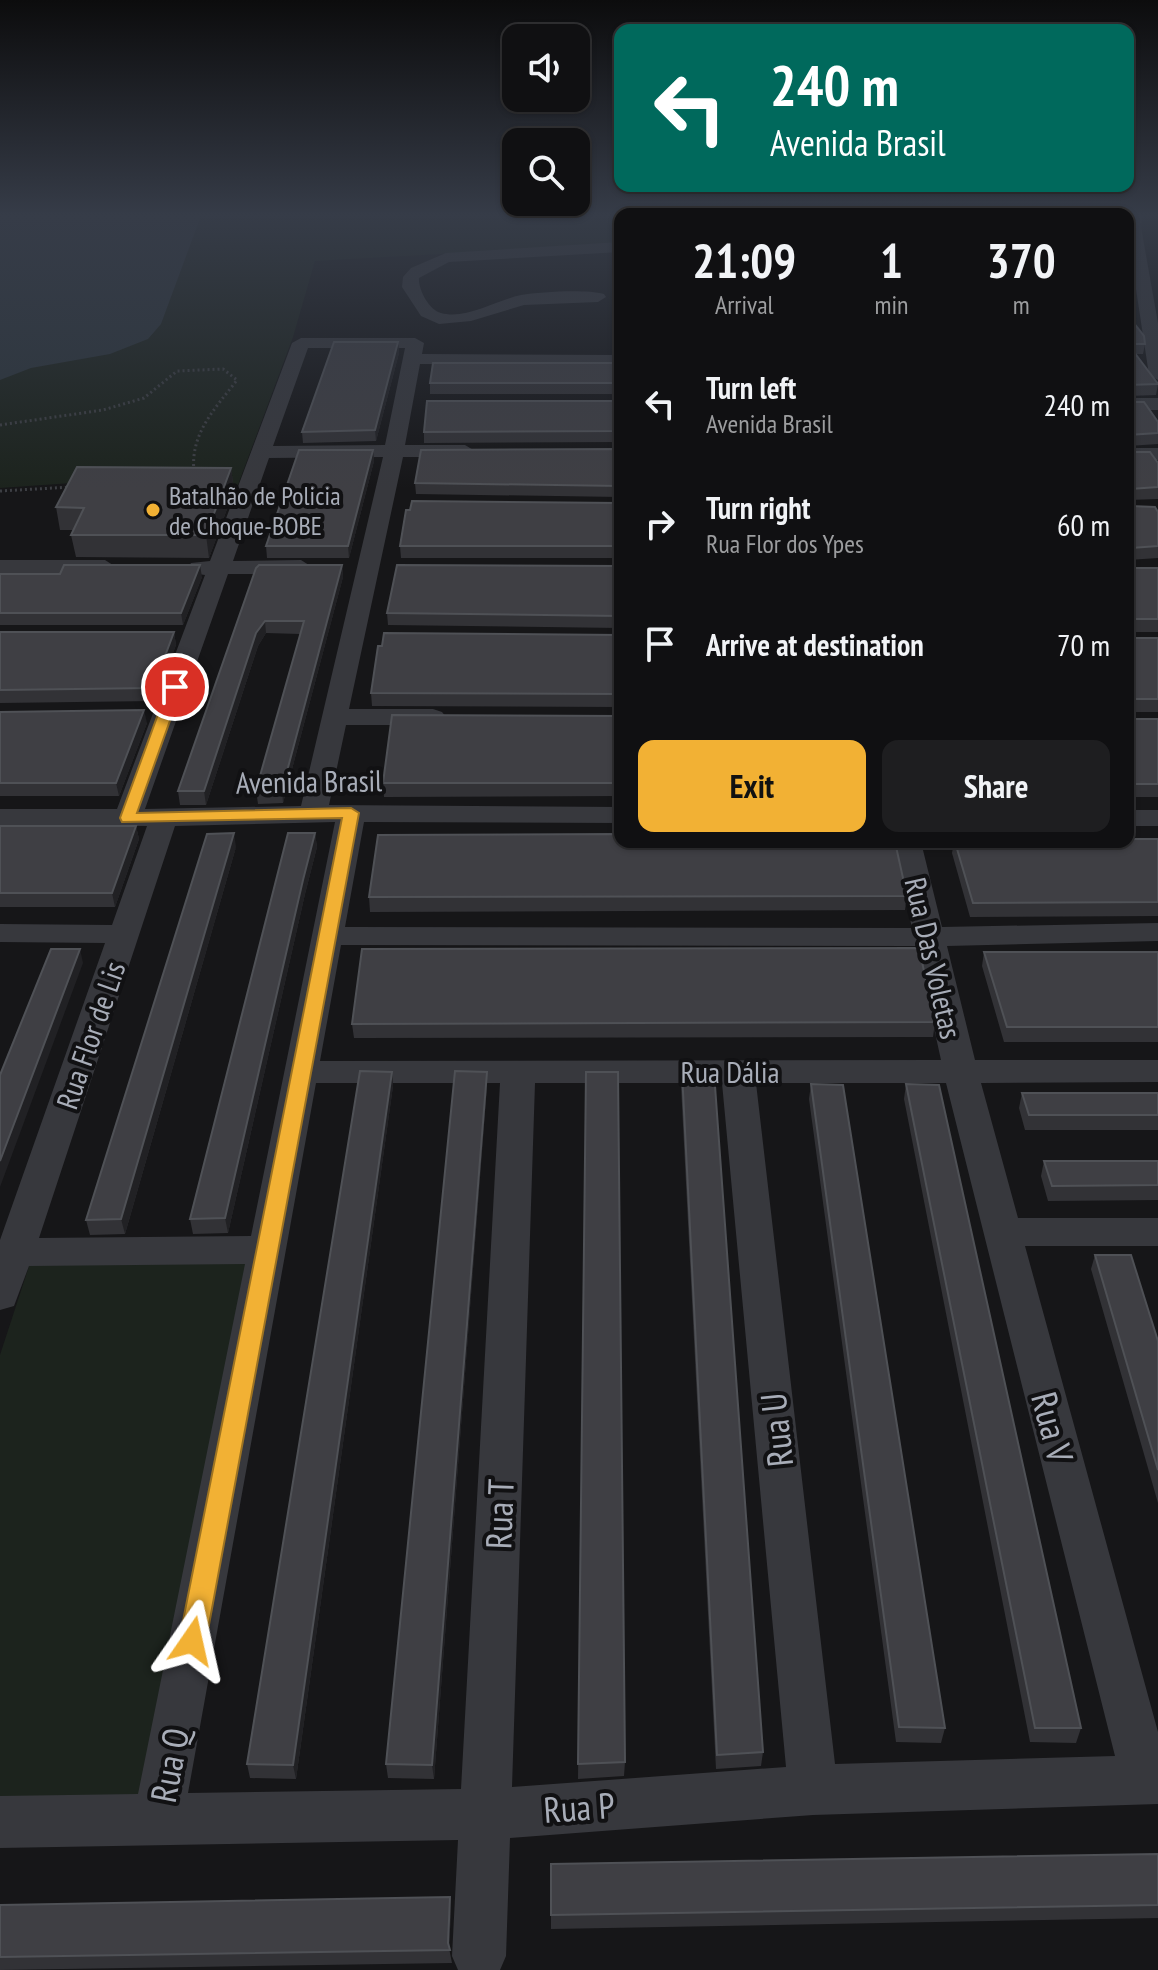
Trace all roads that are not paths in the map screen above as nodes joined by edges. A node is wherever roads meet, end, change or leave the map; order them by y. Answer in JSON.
{"nodes":[{"id":1,"x":422,"y":305,"type":"edge"},
{"id":2,"x":507,"y":305,"type":"edge"},
{"id":3,"x":1145,"y":305,"type":"edge"},
{"id":4,"x":1134,"y":321,"type":"edge"},
{"id":5,"x":1148,"y":321,"type":"junction"},
{"id":6,"x":414,"y":351,"type":"junction"},
{"id":7,"x":614,"y":360,"type":"edge"},
{"id":8,"x":1152,"y":367,"type":"edge"},
{"id":9,"x":1134,"y":404,"type":"edge"},
{"id":10,"x":1158,"y":404,"type":"edge"},
{"id":11,"x":485,"y":451,"type":"edge"},
{"id":12,"x":260,"y":452,"type":"junction"},
{"id":13,"x":394,"y":452,"type":"junction"},
{"id":14,"x":1134,"y":454,"type":"edge"},
{"id":15,"x":1158,"y":454,"type":"edge"},
{"id":16,"x":0,"y":567,"type":"edge"},
{"id":17,"x":125,"y":567,"type":"edge"},
{"id":18,"x":171,"y":567,"type":"edge"},
{"id":19,"x":322,"y":567,"type":"edge"},
{"id":20,"x":359,"y":567,"type":"junction"},
{"id":21,"x":398,"y":567,"type":"edge"},
{"id":22,"x":218,"y":568,"type":"junction"},
{"id":23,"x":164,"y":635,"type":"edge"},
{"id":24,"x":194,"y":635,"type":"junction"},
{"id":25,"x":353,"y":635,"type":"junction"},
{"id":26,"x":385,"y":635,"type":"edge"},
{"id":27,"x":166,"y":712,"type":"junction"},
{"id":28,"x":136,"y":713,"type":"edge"},
{"id":29,"x":335,"y":717,"type":"junction"},
{"id":30,"x":462,"y":717,"type":"edge"},
{"id":31,"x":332,"y":813,"type":"junction"},
{"id":32,"x":614,"y":815,"type":"edge"},
{"id":33,"x":0,"y":817,"type":"edge"},
{"id":34,"x":128,"y":818,"type":"junction"},
{"id":35,"x":164,"y":818,"type":"junction"},
{"id":36,"x":1134,"y":818,"type":"edge"},
{"id":37,"x":1158,"y":818,"type":"edge"},
{"id":38,"x":908,"y":848,"type":"edge"},
{"id":39,"x":1158,"y":932,"type":"edge"},
{"id":40,"x":0,"y":933,"type":"edge"},
{"id":41,"x":125,"y":934,"type":"junction"},
{"id":42,"x":328,"y":936,"type":"junction"},
{"id":43,"x":930,"y":937,"type":"junction"},
{"id":44,"x":738,"y":1070,"type":"junction"},
{"id":45,"x":1158,"y":1071,"type":"edge"},
{"id":46,"x":302,"y":1072,"type":"junction"},
{"id":47,"x":518,"y":1073,"type":"junction"},
{"id":48,"x":961,"y":1073,"type":"junction"},
{"id":49,"x":1002,"y":1232,"type":"junction"},
{"id":50,"x":1158,"y":1232,"type":"edge"},
{"id":51,"x":267,"y":1250,"type":"junction"},
{"id":52,"x":16,"y":1252,"type":"junction"},
{"id":53,"x":0,"y":1295,"type":"edge"},
{"id":54,"x":1152,"y":1780,"type":"edge"},
{"id":55,"x":813,"y":1790,"type":"junction"},
{"id":56,"x":487,"y":1814,"type":"junction"},
{"id":57,"x":158,"y":1821,"type":"junction"},
{"id":58,"x":0,"y":1822,"type":"edge"},
{"id":59,"x":479,"y":1956,"type":"dead end"}],
"edges":[{"from":1,"to":2,"type":"street"},
{"from":3,"to":5,"type":"street"},
{"from":4,"to":5,"type":"street"},
{"from":5,"to":8,"type":"street"},
{"from":6,"to":7,"type":"street"},
{"from":6,"to":12,"type":"street"},
{"from":6,"to":13,"type":"street","name":"Rua Q"},
{"from":9,"to":10,"type":"street"},
{"from":11,"to":13,"type":"street"},
{"from":12,"to":13,"type":"street"},
{"from":12,"to":22,"type":"street"},
{"from":13,"to":20,"type":"street","name":"Rua Q"},
{"from":14,"to":15,"type":"street"},
{"from":16,"to":17,"type":"street"},
{"from":18,"to":22,"type":"street"},
{"from":19,"to":22,"type":"street"},
{"from":20,"to":21,"type":"street"},
{"from":20,"to":25,"type":"street","name":"Rua Q"},
{"from":22,"to":24,"type":"street"},
{"from":23,"to":24,"type":"street"},
{"from":24,"to":27,"type":"street"},
{"from":25,"to":26,"type":"street"},
{"from":25,"to":29,"type":"street","name":"Rua Q"},
{"from":27,"to":28,"type":"street"},
{"from":27,"to":34,"type":"street"},
{"from":29,"to":30,"type":"street"},
{"from":29,"to":31,"type":"street","name":"Rua Q"},
{"from":31,"to":32,"type":"street","name":"Avenida Brasil"},
{"from":31,"to":35,"type":"street","name":"Avenida Brasil"},
{"from":31,"to":42,"type":"street","name":"Rua Q"},
{"from":33,"to":34,"type":"street","name":"Avenida Brasil"},
{"from":34,"to":35,"type":"street","name":"Avenida Brasil"},
{"from":35,"to":41,"type":"street","name":"Rua Flor de Lis"},
{"from":36,"to":37,"type":"street"},
{"from":38,"to":43,"type":"street","name":"Rua Das Voletas"},
{"from":39,"to":43,"type":"street"},
{"from":40,"to":41,"type":"street"},
{"from":41,"to":52,"type":"street","name":"Rua Flor de Lis"},
{"from":42,"to":43,"type":"street"},
{"from":42,"to":46,"type":"street","name":"Rua Q"},
{"from":43,"to":48,"type":"street","name":"Rua Das Voletas"},
{"from":44,"to":47,"type":"street","name":"Rua Dália"},
{"from":44,"to":48,"type":"street","name":"Rua Dália"},
{"from":44,"to":55,"type":"street","name":"Rua U"},
{"from":45,"to":48,"type":"street","name":"Rua Dália"},
{"from":46,"to":47,"type":"street","name":"Rua Dália"},
{"from":46,"to":51,"type":"street","name":"Rua Q"},
{"from":47,"to":56,"type":"street","name":"Rua T"},
{"from":48,"to":49,"type":"street","name":"Rua V"},
{"from":49,"to":50,"type":"street"},
{"from":49,"to":54,"type":"street","name":"Rua V"},
{"from":51,"to":52,"type":"street"},
{"from":51,"to":57,"type":"street","name":"Rua Q"},
{"from":52,"to":53,"type":"street","name":"Rua Flor de Lis"},
{"from":54,"to":55,"type":"street","name":"Rua P"},
{"from":55,"to":56,"type":"street","name":"Rua P"},
{"from":56,"to":57,"type":"street","name":"Rua P"},
{"from":56,"to":59,"type":"street","name":"Rua T"},
{"from":57,"to":58,"type":"street","name":"Rua P"}]}
